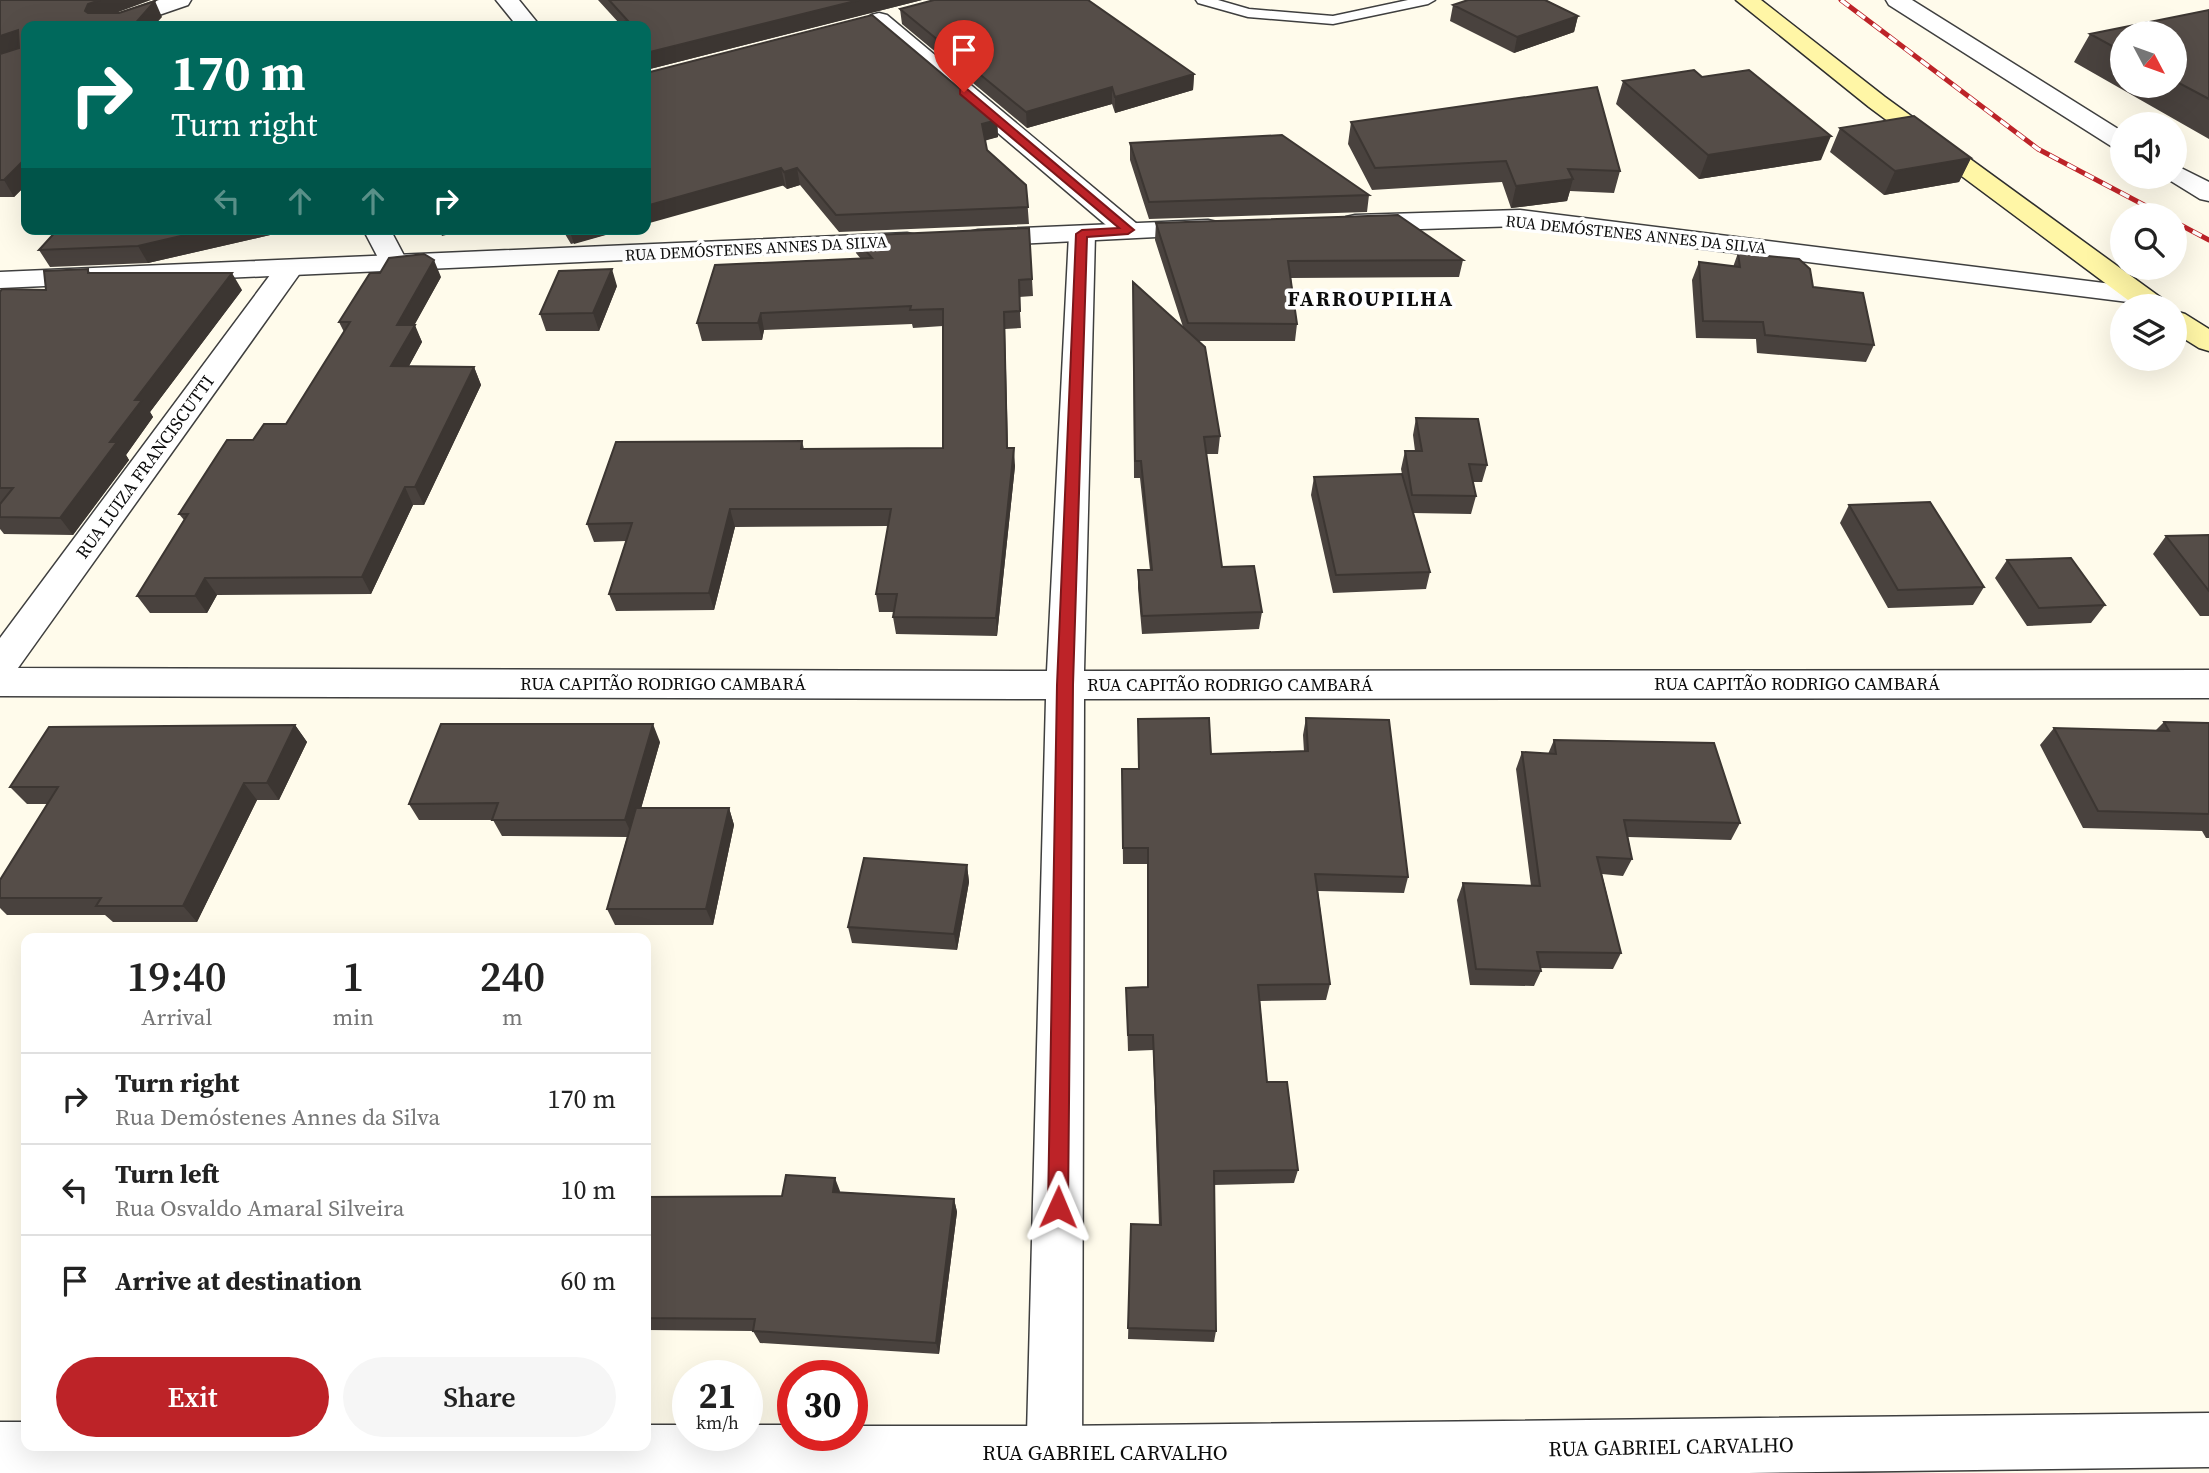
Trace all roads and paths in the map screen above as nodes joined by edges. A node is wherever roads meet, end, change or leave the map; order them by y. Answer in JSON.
{"nodes":[{"id":1,"x":180,"y":0,"type":"edge"},
{"id":2,"x":507,"y":0,"type":"edge"},
{"id":3,"x":1203,"y":0,"type":"edge"},
{"id":4,"x":1428,"y":0,"type":"edge"},
{"id":5,"x":1747,"y":0,"type":"edge"},
{"id":6,"x":1897,"y":0,"type":"edge"},
{"id":7,"x":906,"y":13,"type":"edge"},
{"id":8,"x":879,"y":20,"type":"junction"},
{"id":9,"x":121,"y":21,"type":"edge"},
{"id":10,"x":525,"y":21,"type":"edge"},
{"id":11,"x":853,"y":27,"type":"edge"},
{"id":12,"x":2110,"y":135,"type":"edge"},
{"id":13,"x":2187,"y":180,"type":"edge"},
{"id":14,"x":2209,"y":193,"type":"edge"},
{"id":15,"x":1324,"y":224,"type":"edge"},
{"id":16,"x":1240,"y":227,"type":"edge"},
{"id":17,"x":1128,"y":230,"type":"junction"},
{"id":18,"x":1082,"y":234,"type":"junction"},
{"id":19,"x":379,"y":235,"type":"edge"},
{"id":20,"x":958,"y":239,"type":"edge"},
{"id":21,"x":931,"y":240,"type":"edge"},
{"id":22,"x":395,"y":265,"type":"junction"},
{"id":23,"x":289,"y":269,"type":"junction"},
{"id":24,"x":0,"y":280,"type":"edge"},
{"id":25,"x":2136,"y":294,"type":"edge"},
{"id":26,"x":2110,"y":296,"type":"edge"},
{"id":27,"x":2187,"y":328,"type":"edge"},
{"id":28,"x":2209,"y":342,"type":"edge"},
{"id":29,"x":0,"y":665,"type":"edge"},
{"id":30,"x":0,"y":682,"type":"edge"},
{"id":31,"x":2209,"y":684,"type":"edge"},
{"id":32,"x":1065,"y":685,"type":"junction"},
{"id":33,"x":2209,"y":1440,"type":"edge"},
{"id":34,"x":0,"y":1449,"type":"edge"},
{"id":35,"x":21,"y":1449,"type":"edge"},
{"id":36,"x":141,"y":1451,"type":"edge"},
{"id":37,"x":1054,"y":1464,"type":"edge"}],
"edges":[{"from":1,"to":9,"type":"street"},
{"from":2,"to":10,"type":"street"},
{"from":3,"to":4,"type":"lane"},
{"from":5,"to":25,"type":"main road"},
{"from":6,"to":12,"type":"street"},
{"from":7,"to":8,"type":"street"},
{"from":8,"to":11,"type":"street"},
{"from":8,"to":17,"type":"street"},
{"from":13,"to":14,"type":"street"},
{"from":15,"to":26,"type":"street","name":"RUA DEMÓSTENES ANNES DA SILVA"},
{"from":16,"to":17,"type":"street"},
{"from":17,"to":18,"type":"street"},
{"from":18,"to":20,"type":"street"},
{"from":18,"to":32,"type":"street"},
{"from":19,"to":22,"type":"street"},
{"from":21,"to":22,"type":"street","name":"RUA DEMÓSTENES ANNES DA SILVA"},
{"from":22,"to":23,"type":"street","name":"RUA DEMÓSTENES ANNES DA SILVA"},
{"from":23,"to":24,"type":"street","name":"RUA DEMÓSTENES ANNES DA SILVA"},
{"from":23,"to":29,"type":"street","name":"RUA LUIZA FRANCISCUTTI"},
{"from":27,"to":28,"type":"main road"},
{"from":30,"to":32,"type":"street","name":"RUA CAPITÃO RODRIGO CAMBARÁ"},
{"from":31,"to":32,"type":"street","name":"RUA CAPITÃO RODRIGO CAMBARÁ"},
{"from":32,"to":37,"type":"street"},
{"from":33,"to":37,"type":"street","name":"RUA GABRIEL CARVALHO"},
{"from":34,"to":35,"type":"street","name":"RUA GABRIEL CARVALHO"},
{"from":36,"to":37,"type":"street","name":"RUA GABRIEL CARVALHO"}]}
